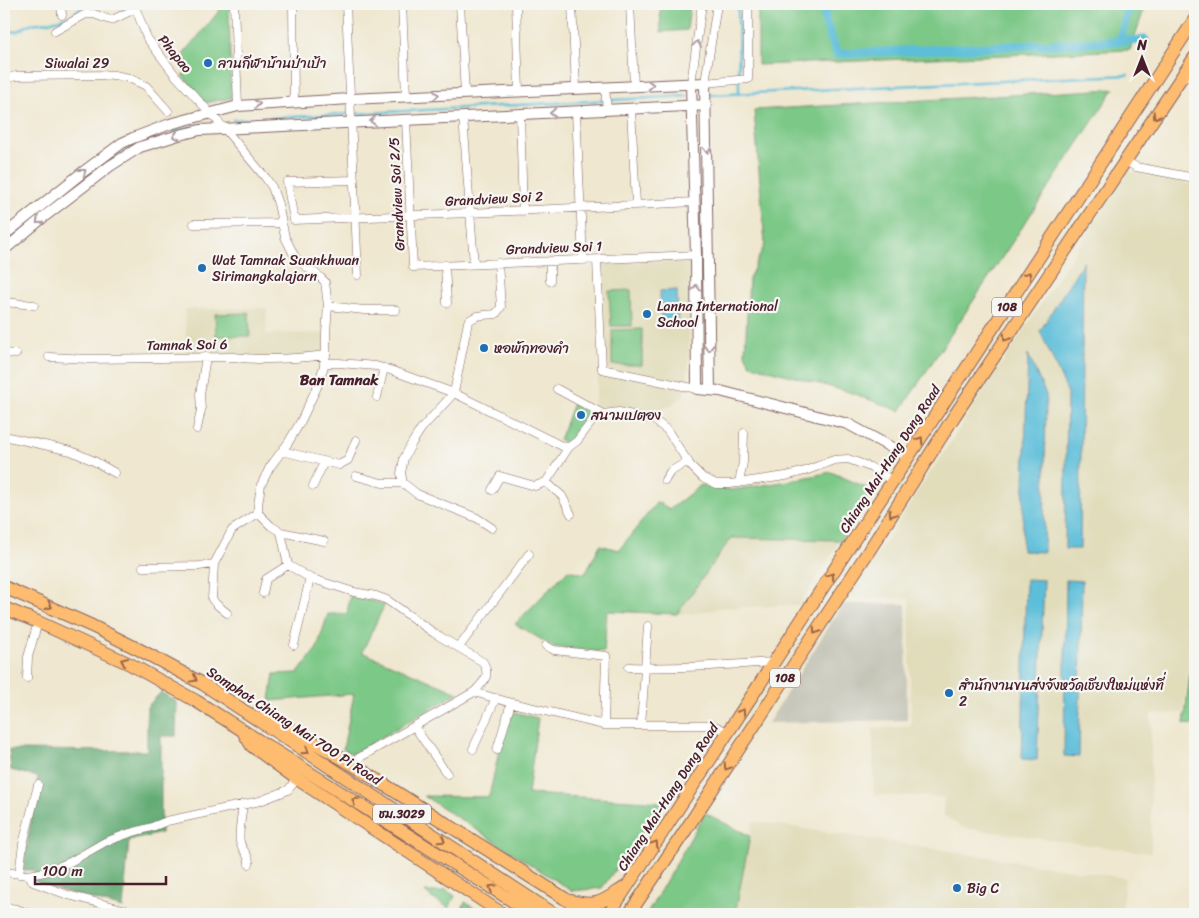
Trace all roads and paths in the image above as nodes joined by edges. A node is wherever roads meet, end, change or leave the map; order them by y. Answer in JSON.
{"nodes":[{"id":1,"x":61,"y":4,"type":"edge"},
{"id":2,"x":234,"y":4,"type":"edge"},
{"id":3,"x":293,"y":4,"type":"edge"},
{"id":4,"x":346,"y":4,"type":"edge"},
{"id":5,"x":402,"y":4,"type":"edge"},
{"id":6,"x":460,"y":4,"type":"edge"},
{"id":7,"x":516,"y":4,"type":"edge"},
{"id":8,"x":572,"y":4,"type":"edge"},
{"id":9,"x":630,"y":4,"type":"edge"},
{"id":10,"x":702,"y":4,"type":"edge"},
{"id":11,"x":717,"y":4,"type":"edge"},
{"id":12,"x":748,"y":4,"type":"edge"},
{"id":13,"x":135,"y":6,"type":"edge"},
{"id":14,"x":62,"y":15,"type":"dead end"},
{"id":15,"x":1195,"y":19,"type":"edge"},
{"id":16,"x":56,"y":31,"type":"dead end"},
{"id":17,"x":1195,"y":57,"type":"edge"},
{"id":18,"x":1165,"y":64,"type":"junction"},
{"id":19,"x":1189,"y":76,"type":"edge"},
{"id":20,"x":4,"y":79,"type":"edge"},
{"id":21,"x":705,"y":85,"type":"junction"},
{"id":22,"x":634,"y":86,"type":"junction"},
{"id":23,"x":691,"y":86,"type":"junction"},
{"id":24,"x":576,"y":88,"type":"junction"},
{"id":25,"x":605,"y":90,"type":"junction"},
{"id":26,"x":519,"y":92,"type":"junction"},
{"id":27,"x":464,"y":94,"type":"junction"},
{"id":28,"x":406,"y":96,"type":"junction"},
{"id":29,"x":294,"y":102,"type":"junction"},
{"id":30,"x":350,"y":102,"type":"junction"},
{"id":31,"x":706,"y":103,"type":"junction"},
{"id":32,"x":692,"y":104,"type":"junction"},
{"id":33,"x":238,"y":106,"type":"junction"},
{"id":34,"x":607,"y":106,"type":"junction"},
{"id":35,"x":632,"y":109,"type":"junction"},
{"id":36,"x":168,"y":111,"type":"dead end"},
{"id":37,"x":576,"y":112,"type":"junction"},
{"id":38,"x":209,"y":113,"type":"junction"},
{"id":39,"x":520,"y":114,"type":"junction"},
{"id":40,"x":463,"y":117,"type":"junction"},
{"id":41,"x":351,"y":119,"type":"junction"},
{"id":42,"x":406,"y":120,"type":"junction"},
{"id":43,"x":224,"y":128,"type":"junction"},
{"id":44,"x":1126,"y":161,"type":"junction"},
{"id":45,"x":1195,"y":178,"type":"edge"},
{"id":46,"x":354,"y":180,"type":"junction"},
{"id":47,"x":695,"y":202,"type":"junction"},
{"id":48,"x":636,"y":204,"type":"junction"},
{"id":49,"x":580,"y":207,"type":"junction"},
{"id":50,"x":523,"y":211,"type":"junction"},
{"id":51,"x":469,"y":213,"type":"junction"},
{"id":52,"x":411,"y":215,"type":"junction"},
{"id":53,"x":355,"y":217,"type":"junction"},
{"id":54,"x":282,"y":223,"type":"junction"},
{"id":55,"x":194,"y":224,"type":"dead end"},
{"id":56,"x":5,"y":232,"type":"edge"},
{"id":57,"x":4,"y":250,"type":"edge"},
{"id":58,"x":696,"y":255,"type":"junction"},
{"id":59,"x":583,"y":260,"type":"junction"},
{"id":60,"x":597,"y":260,"type":"junction"},
{"id":61,"x":550,"y":261,"type":"junction"},
{"id":62,"x":498,"y":263,"type":"junction"},
{"id":63,"x":474,"y":264,"type":"junction"},
{"id":64,"x":445,"y":265,"type":"junction"},
{"id":65,"x":413,"y":267,"type":"joint"},
{"id":66,"x":358,"y":275,"type":"dead end"},
{"id":67,"x":550,"y":281,"type":"dead end"},
{"id":68,"x":4,"y":302,"type":"edge"},
{"id":69,"x":447,"y":303,"type":"dead end"},
{"id":70,"x":34,"y":305,"type":"dead end"},
{"id":71,"x":328,"y":306,"type":"junction"},
{"id":72,"x":396,"y":310,"type":"dead end"},
{"id":73,"x":4,"y":353,"type":"edge"},
{"id":74,"x":16,"y":354,"type":"dead end"},
{"id":75,"x":49,"y":357,"type":"dead end"},
{"id":76,"x":206,"y":357,"type":"junction"},
{"id":77,"x":325,"y":359,"type":"junction"},
{"id":78,"x":384,"y":368,"type":"junction"},
{"id":79,"x":558,"y":389,"type":"dead end"},
{"id":80,"x":697,"y":389,"type":"junction"},
{"id":81,"x":710,"y":390,"type":"junction"},
{"id":82,"x":454,"y":393,"type":"junction"},
{"id":83,"x":377,"y":397,"type":"dead end"},
{"id":84,"x":603,"y":414,"type":"junction"},
{"id":85,"x":198,"y":429,"type":"dead end"},
{"id":86,"x":744,"y":433,"type":"dead end"},
{"id":87,"x":4,"y":436,"type":"edge"},
{"id":88,"x":356,"y":440,"type":"dead end"},
{"id":89,"x":569,"y":447,"type":"junction"},
{"id":90,"x":282,"y":451,"type":"junction"},
{"id":91,"x":909,"y":457,"type":"junction"},
{"id":92,"x":688,"y":461,"type":"junction"},
{"id":93,"x":324,"y":462,"type":"junction"},
{"id":94,"x":115,"y":474,"type":"dead end"},
{"id":95,"x":356,"y":476,"type":"dead end"},
{"id":96,"x":896,"y":477,"type":"junction"},
{"id":97,"x":665,"y":480,"type":"dead end"},
{"id":98,"x":546,"y":482,"type":"junction"},
{"id":99,"x":912,"y":482,"type":"junction"},
{"id":100,"x":403,"y":483,"type":"junction"},
{"id":101,"x":739,"y":483,"type":"junction"},
{"id":102,"x":313,"y":486,"type":"dead end"},
{"id":103,"x":492,"y":490,"type":"dead end"},
{"id":104,"x":258,"y":513,"type":"junction"},
{"id":105,"x":571,"y":514,"type":"dead end"},
{"id":106,"x":492,"y":528,"type":"dead end"},
{"id":107,"x":281,"y":532,"type":"junction"},
{"id":108,"x":324,"y":541,"type":"dead end"},
{"id":109,"x":529,"y":554,"type":"dead end"},
{"id":110,"x":214,"y":564,"type":"junction"},
{"id":111,"x":288,"y":565,"type":"junction"},
{"id":112,"x":143,"y":567,"type":"dead end"},
{"id":113,"x":310,"y":578,"type":"junction"},
{"id":114,"x":4,"y":587,"type":"edge"},
{"id":115,"x":263,"y":593,"type":"dead end"},
{"id":116,"x":4,"y":608,"type":"edge"},
{"id":117,"x":227,"y":613,"type":"dead end"},
{"id":118,"x":38,"y":622,"type":"junction"},
{"id":119,"x":648,"y":626,"type":"dead end"},
{"id":120,"x":294,"y":645,"type":"dead end"},
{"id":121,"x":546,"y":646,"type":"dead end"},
{"id":122,"x":459,"y":647,"type":"junction"},
{"id":123,"x":774,"y":662,"type":"junction"},
{"id":124,"x":629,"y":667,"type":"dead end"},
{"id":125,"x":645,"y":668,"type":"junction"},
{"id":126,"x":28,"y":678,"type":"dead end"},
{"id":127,"x":474,"y":692,"type":"junction"},
{"id":128,"x":496,"y":698,"type":"junction"},
{"id":129,"x":511,"y":703,"type":"junction"},
{"id":130,"x":251,"y":714,"type":"junction"},
{"id":131,"x":604,"y":725,"type":"junction"},
{"id":132,"x":641,"y":725,"type":"junction"},
{"id":133,"x":414,"y":726,"type":"junction"},
{"id":134,"x":242,"y":729,"type":"junction"},
{"id":135,"x":728,"y":732,"type":"junction"},
{"id":136,"x":472,"y":749,"type":"dead end"},
{"id":137,"x":498,"y":750,"type":"dead end"},
{"id":138,"x":350,"y":763,"type":"junction"},
{"id":139,"x":447,"y":774,"type":"dead end"},
{"id":140,"x":297,"y":779,"type":"junction"},
{"id":141,"x":38,"y":785,"type":"dead end"},
{"id":142,"x":243,"y":804,"type":"junction"},
{"id":143,"x":249,"y":864,"type":"dead end"},
{"id":144,"x":4,"y":872,"type":"edge"},
{"id":145,"x":19,"y":874,"type":"junction"},
{"id":146,"x":29,"y":875,"type":"junction"},
{"id":147,"x":628,"y":885,"type":"junction"},
{"id":148,"x":564,"y":898,"type":"junction"},
{"id":149,"x":639,"y":899,"type":"junction"},
{"id":150,"x":4,"y":907,"type":"edge"},
{"id":151,"x":134,"y":912,"type":"dead end"},
{"id":152,"x":32,"y":914,"type":"edge"},
{"id":153,"x":503,"y":914,"type":"edge"},
{"id":154,"x":533,"y":914,"type":"edge"},
{"id":155,"x":554,"y":914,"type":"edge"},
{"id":156,"x":573,"y":914,"type":"edge"},
{"id":157,"x":587,"y":914,"type":"edge"},
{"id":158,"x":609,"y":914,"type":"edge"},
{"id":159,"x":629,"y":914,"type":"edge"},
{"id":160,"x":638,"y":914,"type":"edge"}],
"edges":[{"from":1,"to":14,"type":"street"},
{"from":2,"to":33,"type":"street"},
{"from":3,"to":29,"type":"street"},
{"from":4,"to":30,"type":"street"},
{"from":5,"to":28,"type":"street"},
{"from":6,"to":27,"type":"street"},
{"from":7,"to":26,"type":"street"},
{"from":8,"to":24,"type":"street"},
{"from":9,"to":22,"type":"street"},
{"from":23,"to":10,"type":"street","one_way":true},
{"from":11,"to":21,"type":"street"},
{"from":12,"to":21,"type":"street"},
{"from":13,"to":16,"type":"street"},
{"from":13,"to":38,"type":"street","name":"Phapao"},
{"from":15,"to":18,"type":"main road","name":"Chiang Mai-Hang Dong Road","number":"108"},
{"from":17,"to":19,"type":"main road","number":"108"},
{"from":18,"to":19,"type":"main road"},
{"from":91,"to":18,"type":"main road","name":"Chiang Mai-Hang Dong Road","number":"108","one_way":true},
{"from":19,"to":44,"type":"main road","number":"108","one_way":true},
{"from":20,"to":36,"type":"street","name":"Siwalai 29"},
{"from":21,"to":23,"type":"street"},
{"from":21,"to":31,"type":"street"},
{"from":22,"to":23,"type":"street","one_way":true},
{"from":22,"to":25,"type":"street"},
{"from":23,"to":32,"type":"street"},
{"from":24,"to":25,"type":"street"},
{"from":24,"to":26,"type":"street"},
{"from":25,"to":34,"type":"street"},
{"from":26,"to":27,"type":"street"},
{"from":28,"to":27,"type":"street","one_way":true},
{"from":28,"to":30,"type":"street"},
{"from":29,"to":30,"type":"street"},
{"from":33,"to":29,"type":"street","one_way":true},
{"from":30,"to":41,"type":"street"},
{"from":31,"to":32,"type":"street"},
{"from":31,"to":81,"type":"street","one_way":true},
{"from":32,"to":35,"type":"street"},
{"from":32,"to":47,"type":"street"},
{"from":33,"to":38,"type":"street"},
{"from":34,"to":35,"type":"street"},
{"from":34,"to":37,"type":"street"},
{"from":35,"to":48,"type":"street"},
{"from":37,"to":39,"type":"street","one_way":true},
{"from":37,"to":49,"type":"street"},
{"from":38,"to":43,"type":"street","name":"Phapao"},
{"from":56,"to":38,"type":"street","one_way":true},
{"from":39,"to":40,"type":"street"},
{"from":39,"to":50,"type":"street"},
{"from":40,"to":42,"type":"street"},
{"from":40,"to":51,"type":"street"},
{"from":42,"to":41,"type":"street","one_way":true},
{"from":41,"to":43,"type":"street"},
{"from":41,"to":46,"type":"street"},
{"from":42,"to":52,"type":"street","name":"Grandview Soi 2/5"},
{"from":43,"to":54,"type":"street","name":"Phapao"},
{"from":43,"to":57,"type":"street","one_way":true},
{"from":44,"to":45,"type":"street"},
{"from":44,"to":99,"type":"main road","number":"108","one_way":true},
{"from":46,"to":53,"type":"street"},
{"from":46,"to":53,"type":"street","name":"Grandview Soi 2"},
{"from":47,"to":48,"type":"street","name":"Grandview Soi 2"},
{"from":47,"to":58,"type":"street"},
{"from":48,"to":49,"type":"street","name":"Grandview Soi 2"},
{"from":49,"to":50,"type":"street","name":"Grandview Soi 2"},
{"from":49,"to":59,"type":"street"},
{"from":50,"to":51,"type":"street","name":"Grandview Soi 2"},
{"from":51,"to":52,"type":"street","name":"Grandview Soi 2"},
{"from":51,"to":63,"type":"street"},
{"from":52,"to":53,"type":"street","name":"Grandview Soi 2"},
{"from":52,"to":65,"type":"street","name":"Grandview Soi 2/5"},
{"from":53,"to":66,"type":"street"},
{"from":54,"to":55,"type":"street"},
{"from":54,"to":71,"type":"street","name":"Phapao"},
{"from":58,"to":60,"type":"street","name":"Grandview Soi 1"},
{"from":80,"to":58,"type":"street","one_way":true},
{"from":59,"to":60,"type":"street","name":"Grandview Soi 1"},
{"from":59,"to":61,"type":"street","name":"Grandview Soi 1"},
{"from":60,"to":80,"type":"street"},
{"from":61,"to":62,"type":"street","name":"Grandview Soi 1"},
{"from":61,"to":67,"type":"street"},
{"from":62,"to":63,"type":"street","name":"Grandview Soi 1"},
{"from":62,"to":82,"type":"street"},
{"from":63,"to":64,"type":"street","name":"Grandview Soi 1"},
{"from":64,"to":65,"type":"street","name":"Grandview Soi 1"},
{"from":64,"to":69,"type":"street"},
{"from":68,"to":70,"type":"street"},
{"from":71,"to":72,"type":"street"},
{"from":71,"to":77,"type":"street","name":"Phapao"},
{"from":73,"to":74,"type":"street"},
{"from":75,"to":76,"type":"street","name":"Tamnak Soi 6"},
{"from":76,"to":77,"type":"street","name":"Tamnak Soi 6"},
{"from":76,"to":85,"type":"street"},
{"from":77,"to":78,"type":"street","name":"Tamnak Soi 6"},
{"from":77,"to":90,"type":"street","name":"Phapao"},
{"from":78,"to":82,"type":"street","name":"Tamnak Soi 6"},
{"from":78,"to":83,"type":"street"},
{"from":79,"to":84,"type":"street"},
{"from":80,"to":81,"type":"street"},
{"from":81,"to":91,"type":"street"},
{"from":82,"to":89,"type":"street","name":"Tamnak Soi 6"},
{"from":82,"to":100,"type":"street"},
{"from":84,"to":89,"type":"street"},
{"from":84,"to":92,"type":"street"},
{"from":86,"to":101,"type":"street"},
{"from":87,"to":94,"type":"street"},
{"from":88,"to":93,"type":"street"},
{"from":89,"to":98,"type":"street"},
{"from":90,"to":93,"type":"street"},
{"from":90,"to":104,"type":"street","name":"Phapao"},
{"from":91,"to":96,"type":"main road","name":"Chiang Mai-Hang Dong Road","number":"108"},
{"from":92,"to":97,"type":"street"},
{"from":92,"to":101,"type":"street"},
{"from":93,"to":102,"type":"street"},
{"from":95,"to":100,"type":"street"},
{"from":96,"to":99,"type":"main road"},
{"from":96,"to":101,"type":"street"},
{"from":123,"to":96,"type":"main road","name":"Chiang Mai-Hang Dong Road","number":"108","one_way":true},
{"from":98,"to":103,"type":"street"},
{"from":98,"to":105,"type":"street"},
{"from":99,"to":149,"type":"main road","number":"108","one_way":true},
{"from":100,"to":106,"type":"street"},
{"from":104,"to":107,"type":"street"},
{"from":104,"to":110,"type":"street"},
{"from":107,"to":108,"type":"street"},
{"from":107,"to":111,"type":"street"},
{"from":109,"to":122,"type":"street"},
{"from":110,"to":112,"type":"street"},
{"from":110,"to":117,"type":"street"},
{"from":111,"to":113,"type":"street"},
{"from":111,"to":115,"type":"street"},
{"from":113,"to":120,"type":"street"},
{"from":113,"to":122,"type":"street"},
{"from":114,"to":130,"type":"main road","name":"Somphot Chiang Mai 700 Pi Road","number":"ชม.3029","one_way":true},
{"from":116,"to":118,"type":"main road","number":"ชม.3029"},
{"from":118,"to":126,"type":"street"},
{"from":134,"to":118,"type":"main road","number":"ชม.3029","one_way":true},
{"from":119,"to":125,"type":"street"},
{"from":121,"to":131,"type":"street"},
{"from":122,"to":127,"type":"street"},
{"from":123,"to":125,"type":"street"},
{"from":135,"to":123,"type":"main road","name":"Chiang Mai-Hang Dong Road","number":"108","one_way":true},
{"from":124,"to":125,"type":"street"},
{"from":125,"to":132,"type":"street"},
{"from":127,"to":128,"type":"street"},
{"from":127,"to":133,"type":"street"},
{"from":128,"to":129,"type":"street"},
{"from":128,"to":136,"type":"street"},
{"from":129,"to":131,"type":"street"},
{"from":129,"to":137,"type":"street"},
{"from":130,"to":138,"type":"main road"},
{"from":130,"to":155,"type":"main road","name":"Somphot Chiang Mai 700 Pi Road","number":"ชม.3029","one_way":true},
{"from":131,"to":132,"type":"street"},
{"from":132,"to":135,"type":"street"},
{"from":133,"to":138,"type":"street"},
{"from":133,"to":139,"type":"street"},
{"from":134,"to":140,"type":"main road"},
{"from":154,"to":134,"type":"main road","number":"ชม.3029","one_way":true},
{"from":147,"to":135,"type":"main road","name":"Chiang Mai-Hang Dong Road","number":"108","one_way":true},
{"from":138,"to":148,"type":"main road"},
{"from":140,"to":142,"type":"street"},
{"from":140,"to":153,"type":"main road"},
{"from":141,"to":145,"type":"street"},
{"from":142,"to":143,"type":"street"},
{"from":142,"to":146,"type":"street"},
{"from":144,"to":145,"type":"street"},
{"from":145,"to":146,"type":"street"},
{"from":146,"to":151,"type":"street"},
{"from":147,"to":148,"type":"main road"},
{"from":147,"to":158,"type":"main road","name":"Chiang Mai-Hang Dong Road","number":"108"},
{"from":148,"to":156,"type":"main road"},
{"from":148,"to":157,"type":"main road"},
{"from":149,"to":159,"type":"main road","number":"108"},
{"from":149,"to":160,"type":"main road"},
{"from":150,"to":152,"type":"street"}]}
